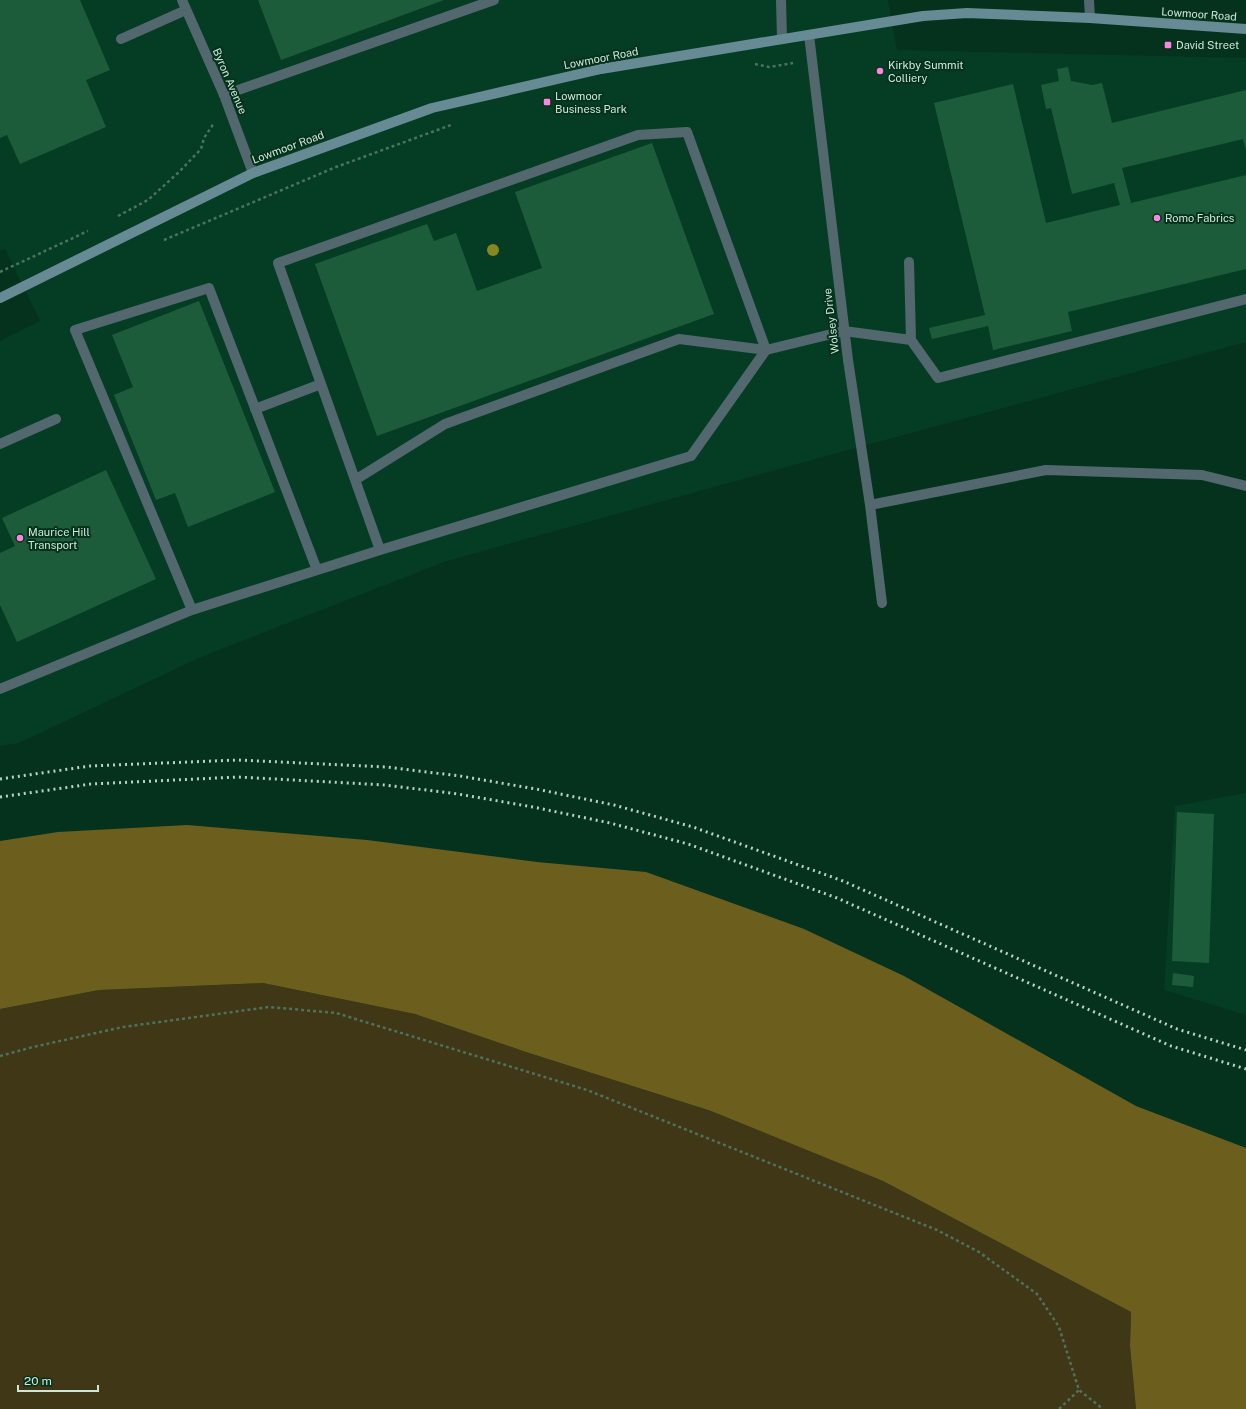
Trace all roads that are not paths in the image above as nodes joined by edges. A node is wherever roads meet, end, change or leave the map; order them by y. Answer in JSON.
{"nodes":[{"id":1,"x":182,"y":0,"type":"edge"},
{"id":2,"x":494,"y":0,"type":"edge"},
{"id":3,"x":781,"y":0,"type":"edge"},
{"id":4,"x":1089,"y":0,"type":"edge"},
{"id":5,"x":186,"y":10,"type":"junction"},
{"id":6,"x":1090,"y":18,"type":"junction"},
{"id":7,"x":1246,"y":29,"type":"edge"},
{"id":8,"x":809,"y":35,"type":"junction"},
{"id":9,"x":121,"y":39,"type":"dead end"},
{"id":10,"x":782,"y":39,"type":"junction"},
{"id":11,"x":225,"y":99,"type":"junction"},
{"id":12,"x":254,"y":173,"type":"junction"},
{"id":13,"x":909,"y":262,"type":"dead end"},
{"id":14,"x":0,"y":298,"type":"edge"},
{"id":15,"x":1246,"y":299,"type":"edge"},
{"id":16,"x":844,"y":331,"type":"junction"},
{"id":17,"x":911,"y":340,"type":"junction"},
{"id":18,"x":766,"y":350,"type":"junction"},
{"id":19,"x":321,"y":384,"type":"junction"},
{"id":20,"x":256,"y":409,"type":"junction"},
{"id":21,"x":56,"y":419,"type":"dead end"},
{"id":22,"x":0,"y":444,"type":"edge"},
{"id":23,"x":355,"y":480,"type":"junction"},
{"id":24,"x":1246,"y":486,"type":"edge"},
{"id":25,"x":870,"y":505,"type":"junction"},
{"id":26,"x":380,"y":550,"type":"junction"},
{"id":27,"x":317,"y":570,"type":"junction"},
{"id":28,"x":882,"y":603,"type":"dead end"},
{"id":29,"x":192,"y":610,"type":"junction"},
{"id":30,"x":0,"y":689,"type":"edge"}],
"edges":[{"from":1,"to":5,"type":"street","name":"Byron Avenue"},
{"from":2,"to":11,"type":"street"},
{"from":3,"to":10,"type":"street"},
{"from":4,"to":6,"type":"street"},
{"from":5,"to":9,"type":"street"},
{"from":5,"to":11,"type":"street","name":"Byron Avenue"},
{"from":6,"to":7,"type":"main road","name":"Lowmoor Road"},
{"from":6,"to":8,"type":"main road","name":"Lowmoor Road"},
{"from":8,"to":10,"type":"main road","name":"Lowmoor Road"},
{"from":8,"to":16,"type":"street","name":"Wolsey Drive"},
{"from":10,"to":12,"type":"main road","name":"Lowmoor Road"},
{"from":11,"to":12,"type":"street","name":"Byron Avenue"},
{"from":12,"to":14,"type":"main road","name":"Lowmoor Road"},
{"from":13,"to":17,"type":"street"},
{"from":15,"to":17,"type":"street"},
{"from":16,"to":17,"type":"street"},
{"from":16,"to":18,"type":"street"},
{"from":16,"to":25,"type":"street","name":"Wolsey Drive"},
{"from":18,"to":19,"type":"street"},
{"from":18,"to":23,"type":"street"},
{"from":18,"to":26,"type":"street"},
{"from":19,"to":20,"type":"street"},
{"from":19,"to":23,"type":"street"},
{"from":20,"to":27,"type":"street"},
{"from":20,"to":29,"type":"street"},
{"from":21,"to":22,"type":"street"},
{"from":23,"to":26,"type":"street"},
{"from":24,"to":25,"type":"street"},
{"from":25,"to":28,"type":"street","name":"Wolsey Drive"},
{"from":26,"to":27,"type":"street"},
{"from":27,"to":29,"type":"street"},
{"from":29,"to":30,"type":"street"}]}
